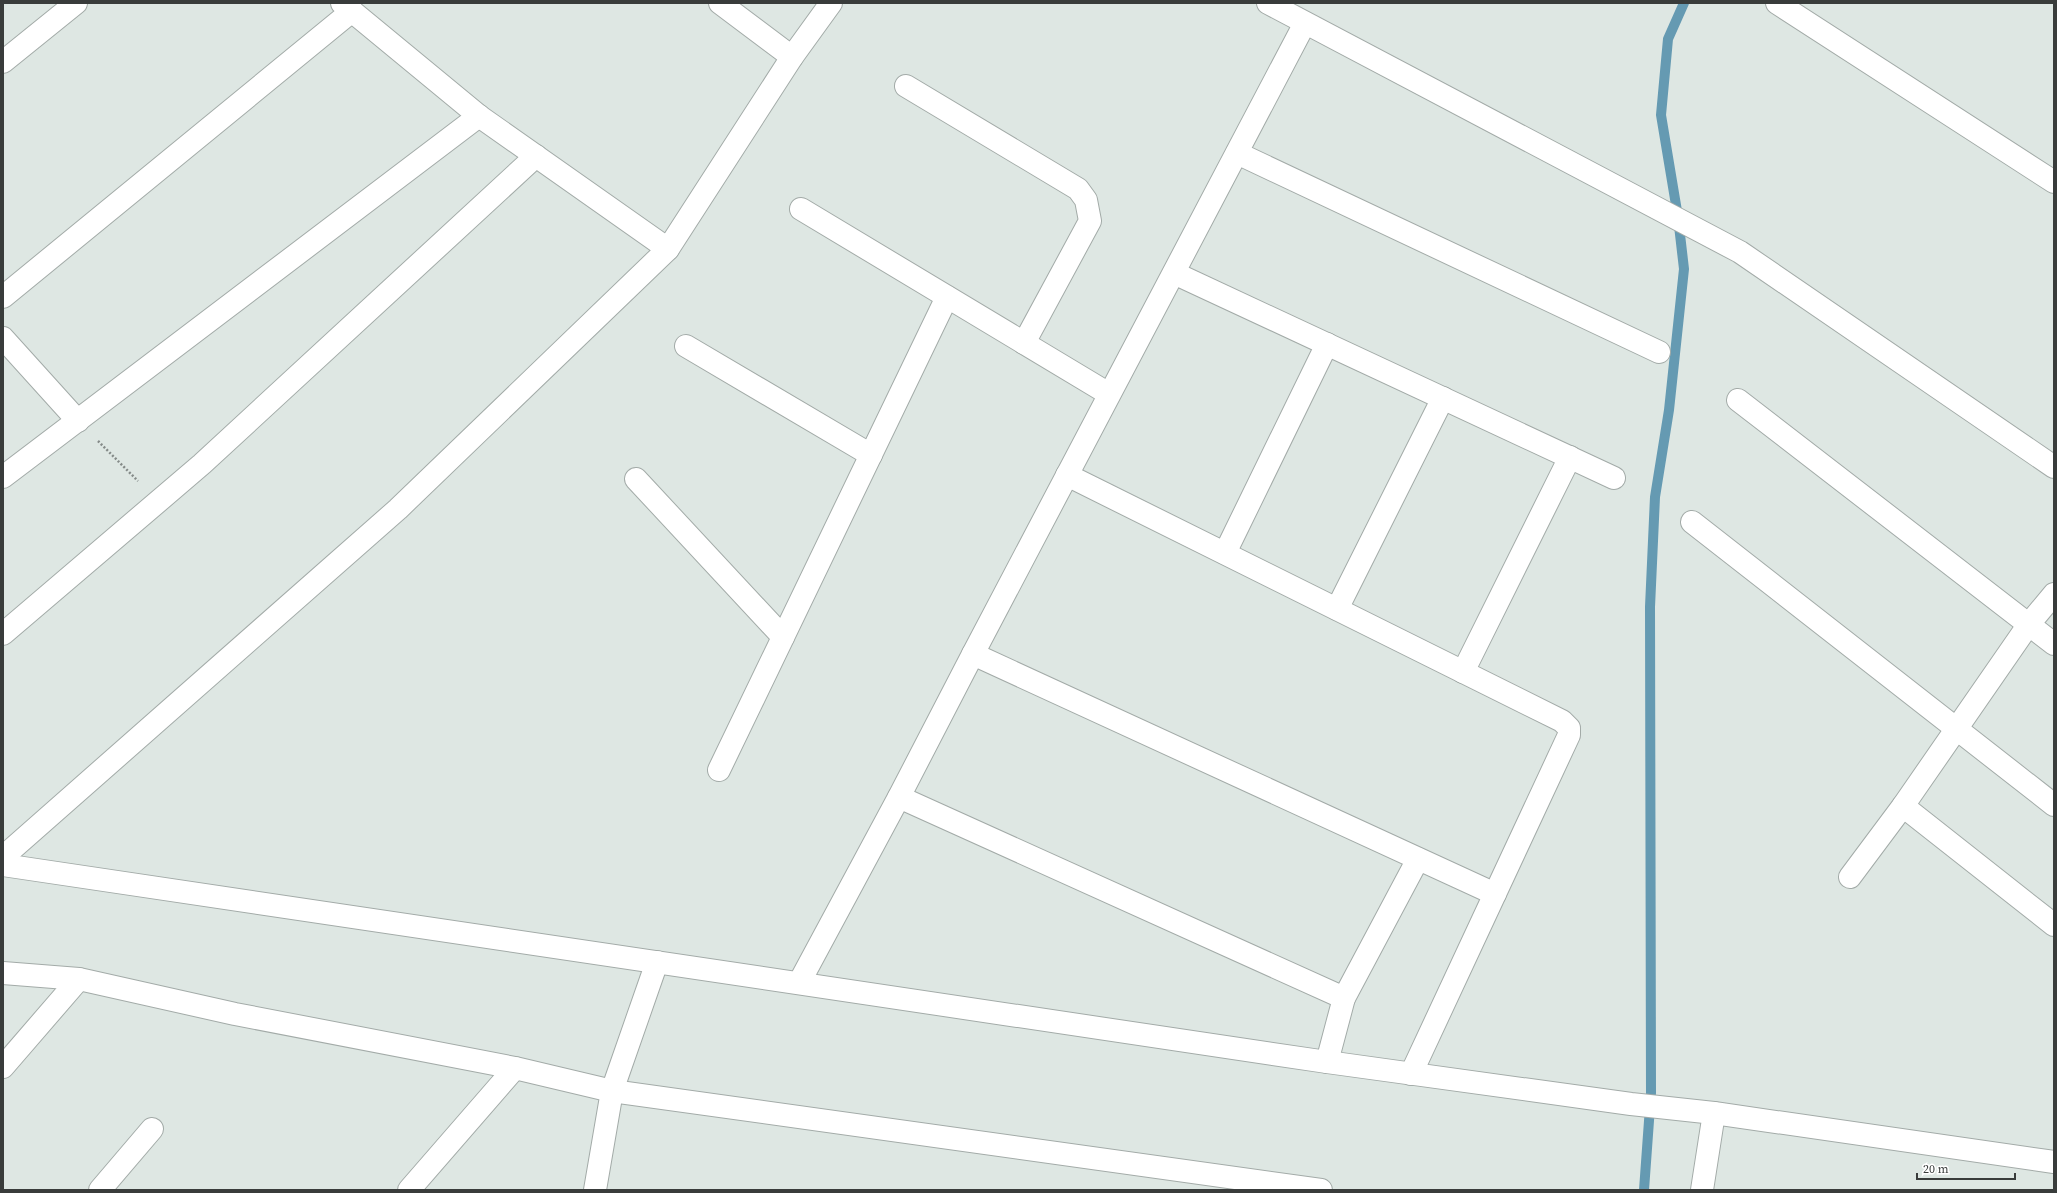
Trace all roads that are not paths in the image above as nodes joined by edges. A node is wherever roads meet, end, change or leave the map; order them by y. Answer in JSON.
{"nodes":[{"id":1,"x":76,"y":3,"type":"edge"},
{"id":2,"x":720,"y":3,"type":"edge"},
{"id":3,"x":831,"y":3,"type":"edge"},
{"id":4,"x":1268,"y":3,"type":"edge"},
{"id":5,"x":1777,"y":3,"type":"edge"},
{"id":6,"x":347,"y":7,"type":"edge"},
{"id":7,"x":1305,"y":23,"type":"junction"},
{"id":8,"x":792,"y":57,"type":"junction"},
{"id":9,"x":3,"y":62,"type":"edge"},
{"id":10,"x":906,"y":86,"type":"dead end"},
{"id":11,"x":479,"y":116,"type":"junction"},
{"id":12,"x":1237,"y":153,"type":"junction"},
{"id":13,"x":536,"y":156,"type":"junction"},
{"id":14,"x":2054,"y":182,"type":"edge"},
{"id":15,"x":801,"y":210,"type":"dead end"},
{"id":16,"x":668,"y":249,"type":"junction"},
{"id":17,"x":1174,"y":273,"type":"junction"},
{"id":18,"x":3,"y":297,"type":"edge"},
{"id":19,"x":947,"y":297,"type":"junction"},
{"id":20,"x":3,"y":338,"type":"edge"},
{"id":21,"x":1024,"y":343,"type":"junction"},
{"id":22,"x":1327,"y":344,"type":"junction"},
{"id":23,"x":686,"y":346,"type":"dead end"},
{"id":24,"x":1659,"y":352,"type":"dead end"},
{"id":25,"x":1109,"y":394,"type":"junction"},
{"id":26,"x":1443,"y":398,"type":"junction"},
{"id":27,"x":1738,"y":400,"type":"dead end"},
{"id":28,"x":78,"y":421,"type":"junction"},
{"id":29,"x":871,"y":455,"type":"junction"},
{"id":30,"x":1570,"y":457,"type":"junction"},
{"id":31,"x":2054,"y":467,"type":"edge"},
{"id":32,"x":1067,"y":474,"type":"junction"},
{"id":33,"x":3,"y":477,"type":"edge"},
{"id":34,"x":1614,"y":478,"type":"dead end"},
{"id":35,"x":636,"y":479,"type":"dead end"},
{"id":36,"x":1692,"y":522,"type":"dead end"},
{"id":37,"x":1225,"y":553,"type":"junction"},
{"id":38,"x":2054,"y":594,"type":"edge"},
{"id":39,"x":1337,"y":609,"type":"junction"},
{"id":40,"x":2029,"y":624,"type":"junction"},
{"id":41,"x":3,"y":634,"type":"edge"},
{"id":42,"x":783,"y":637,"type":"junction"},
{"id":43,"x":2054,"y":644,"type":"edge"},
{"id":44,"x":973,"y":654,"type":"junction"},
{"id":45,"x":1463,"y":672,"type":"junction"},
{"id":46,"x":1955,"y":728,"type":"junction"},
{"id":47,"x":719,"y":770,"type":"dead end"},
{"id":48,"x":899,"y":798,"type":"junction"},
{"id":49,"x":2054,"y":805,"type":"edge"},
{"id":50,"x":1903,"y":806,"type":"junction"},
{"id":51,"x":3,"y":857,"type":"edge"},
{"id":52,"x":1418,"y":859,"type":"junction"},
{"id":53,"x":3,"y":865,"type":"edge"},
{"id":54,"x":1850,"y":878,"type":"dead end"},
{"id":55,"x":1495,"y":894,"type":"junction"},
{"id":56,"x":2054,"y":925,"type":"edge"},
{"id":57,"x":657,"y":962,"type":"junction"},
{"id":58,"x":3,"y":972,"type":"edge"},
{"id":59,"x":79,"y":978,"type":"junction"},
{"id":60,"x":799,"y":983,"type":"junction"},
{"id":61,"x":1344,"y":998,"type":"junction"},
{"id":62,"x":1327,"y":1062,"type":"junction"},
{"id":63,"x":3,"y":1067,"type":"edge"},
{"id":64,"x":515,"y":1068,"type":"junction"},
{"id":65,"x":1411,"y":1074,"type":"junction"},
{"id":66,"x":612,"y":1091,"type":"junction"},
{"id":67,"x":1714,"y":1113,"type":"junction"},
{"id":68,"x":152,"y":1129,"type":"dead end"},
{"id":69,"x":2054,"y":1162,"type":"edge"},
{"id":70,"x":100,"y":1190,"type":"edge"},
{"id":71,"x":408,"y":1190,"type":"edge"},
{"id":72,"x":595,"y":1190,"type":"edge"},
{"id":73,"x":1321,"y":1190,"type":"edge"},
{"id":74,"x":1702,"y":1190,"type":"edge"}],
"edges":[{"from":1,"to":9,"type":"street"},
{"from":2,"to":8,"type":"street"},
{"from":3,"to":8,"type":"street"},
{"from":4,"to":7,"type":"street"},
{"from":5,"to":14,"type":"street"},
{"from":6,"to":11,"type":"street"},
{"from":6,"to":18,"type":"street"},
{"from":7,"to":12,"type":"street"},
{"from":7,"to":31,"type":"street"},
{"from":8,"to":16,"type":"street"},
{"from":10,"to":21,"type":"street"},
{"from":11,"to":13,"type":"street"},
{"from":11,"to":28,"type":"street"},
{"from":12,"to":17,"type":"street"},
{"from":12,"to":24,"type":"street"},
{"from":13,"to":16,"type":"street"},
{"from":13,"to":41,"type":"street"},
{"from":15,"to":19,"type":"street"},
{"from":16,"to":51,"type":"street"},
{"from":17,"to":22,"type":"street"},
{"from":17,"to":25,"type":"street"},
{"from":19,"to":21,"type":"street"},
{"from":19,"to":29,"type":"street"},
{"from":20,"to":28,"type":"street"},
{"from":21,"to":25,"type":"street"},
{"from":22,"to":26,"type":"street"},
{"from":22,"to":37,"type":"street"},
{"from":23,"to":29,"type":"street"},
{"from":25,"to":32,"type":"street"},
{"from":26,"to":30,"type":"street"},
{"from":26,"to":39,"type":"street"},
{"from":27,"to":40,"type":"street"},
{"from":28,"to":33,"type":"street"},
{"from":29,"to":42,"type":"street"},
{"from":30,"to":34,"type":"street"},
{"from":30,"to":45,"type":"street"},
{"from":32,"to":37,"type":"street"},
{"from":32,"to":44,"type":"street"},
{"from":35,"to":42,"type":"street"},
{"from":36,"to":46,"type":"street"},
{"from":37,"to":39,"type":"street"},
{"from":38,"to":40,"type":"street"},
{"from":39,"to":45,"type":"street"},
{"from":40,"to":43,"type":"street"},
{"from":40,"to":46,"type":"street"},
{"from":42,"to":47,"type":"street"},
{"from":44,"to":48,"type":"street"},
{"from":44,"to":52,"type":"street"},
{"from":45,"to":55,"type":"street"},
{"from":46,"to":49,"type":"street"},
{"from":46,"to":50,"type":"street"},
{"from":48,"to":60,"type":"street"},
{"from":48,"to":61,"type":"street"},
{"from":50,"to":54,"type":"street"},
{"from":50,"to":56,"type":"street"},
{"from":52,"to":55,"type":"street"},
{"from":52,"to":61,"type":"street"},
{"from":53,"to":57,"type":"street"},
{"from":55,"to":65,"type":"street"},
{"from":57,"to":60,"type":"street"},
{"from":57,"to":66,"type":"street"},
{"from":58,"to":59,"type":"street"},
{"from":59,"to":63,"type":"street"},
{"from":59,"to":64,"type":"street"},
{"from":60,"to":62,"type":"street"},
{"from":61,"to":62,"type":"street"},
{"from":62,"to":65,"type":"street"},
{"from":64,"to":66,"type":"street"},
{"from":64,"to":71,"type":"street"},
{"from":65,"to":67,"type":"street"},
{"from":66,"to":72,"type":"street"},
{"from":66,"to":73,"type":"street"},
{"from":67,"to":69,"type":"street"},
{"from":67,"to":74,"type":"street"},
{"from":68,"to":70,"type":"street"}]}
